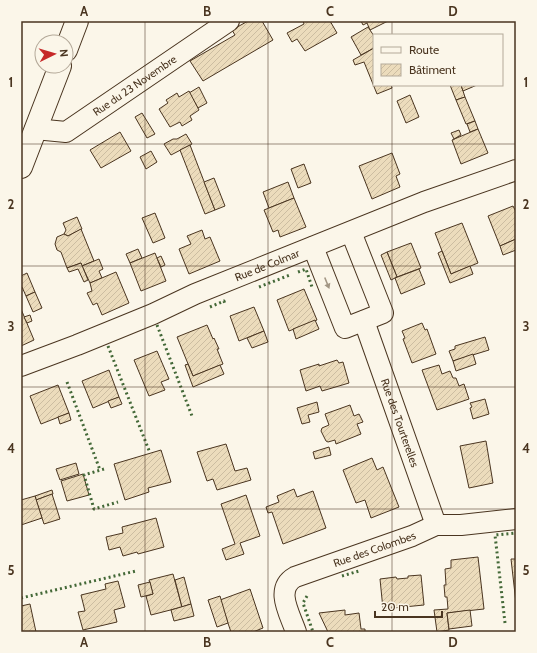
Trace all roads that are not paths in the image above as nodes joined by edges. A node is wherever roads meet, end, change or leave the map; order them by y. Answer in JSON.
{"nodes":[{"id":1,"x":77,"y":21,"type":"edge"},
{"id":2,"x":229,"y":21,"type":"edge"},
{"id":3,"x":72,"y":34,"type":"edge"},
{"id":4,"x":57,"y":74,"type":"edge"},
{"id":5,"x":35,"y":129,"type":"junction"},
{"id":6,"x":21,"y":167,"type":"edge"},
{"id":7,"x":516,"y":170,"type":"edge"},
{"id":8,"x":351,"y":232,"type":"junction"},
{"id":9,"x":313,"y":247,"type":"junction"},
{"id":10,"x":364,"y":321,"type":"junction"},
{"id":11,"x":21,"y":366,"type":"edge"},
{"id":12,"x":516,"y":519,"type":"edge"},
{"id":13,"x":436,"y":525,"type":"junction"},
{"id":14,"x":296,"y":632,"type":"edge"}],
"edges":[{"from":1,"to":3,"type":"main road"},
{"from":2,"to":5,"type":"street","name":"Rue du 23 Novembre"},
{"from":4,"to":5,"type":"main road"},
{"from":5,"to":6,"type":"main road"},
{"from":7,"to":8,"type":"street","name":"Rue de Colmar"},
{"from":8,"to":9,"type":"street","name":"Rue de Colmar"},
{"from":8,"to":10,"type":"street"},
{"from":9,"to":10,"type":"street","one_way":true},
{"from":9,"to":11,"type":"street","name":"Rue de Colmar"},
{"from":10,"to":13,"type":"street","name":"Rue des Tourterelles"},
{"from":12,"to":13,"type":"street","name":"Rue des Colombes"},
{"from":13,"to":14,"type":"street","name":"Rue des Colombes"}]}
